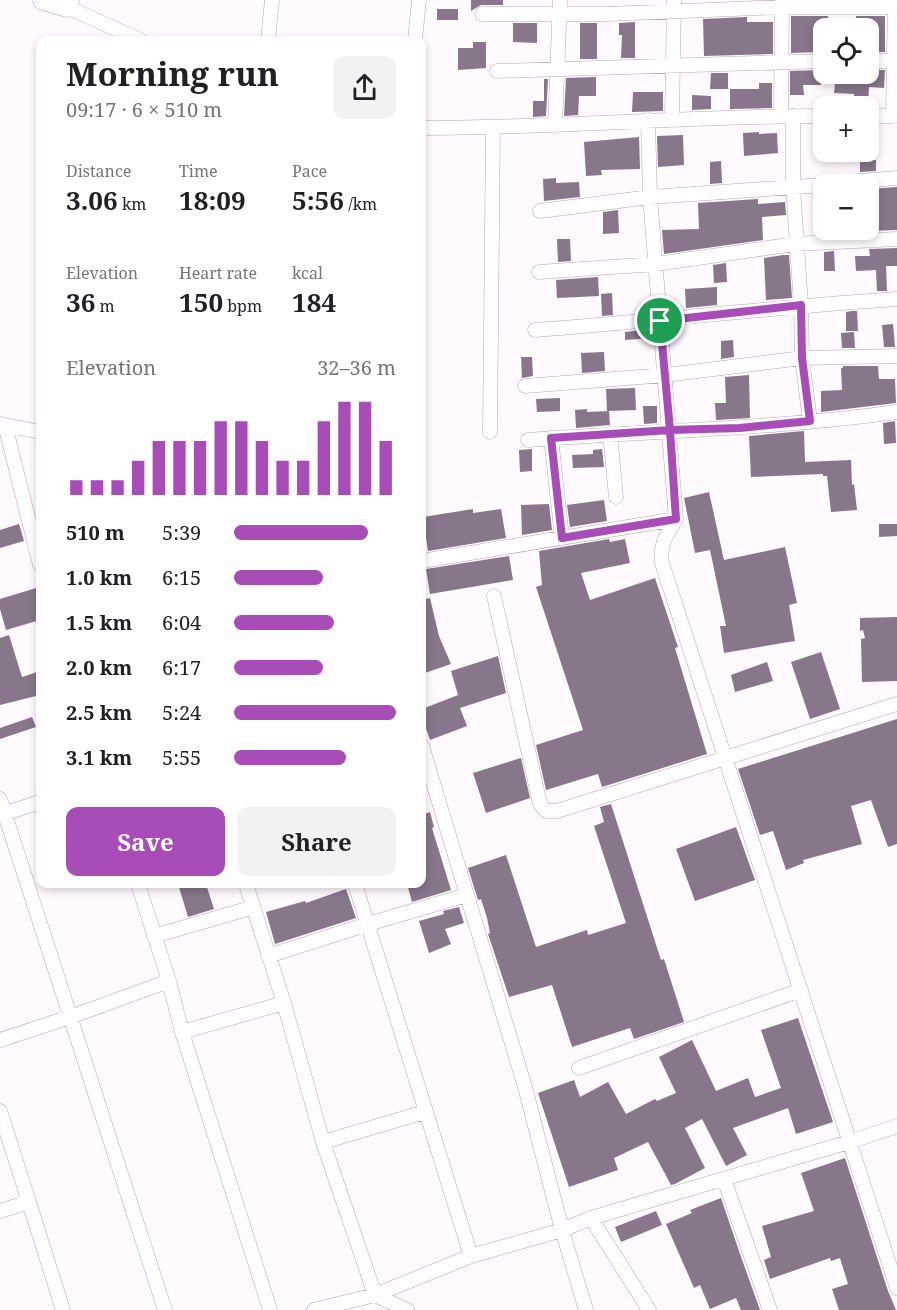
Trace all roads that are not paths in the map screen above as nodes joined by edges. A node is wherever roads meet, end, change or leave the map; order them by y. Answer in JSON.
{"nodes":[{"id":1,"x":44,"y":0,"type":"edge"},
{"id":2,"x":272,"y":0,"type":"edge"},
{"id":3,"x":419,"y":0,"type":"edge"},
{"id":4,"x":560,"y":0,"type":"edge"},
{"id":5,"x":68,"y":3,"type":"edge"},
{"id":6,"x":782,"y":3,"type":"edge"},
{"id":7,"x":674,"y":5,"type":"edge"},
{"id":8,"x":896,"y":5,"type":"edge"},
{"id":9,"x":482,"y":15,"type":"dead end"},
{"id":10,"x":560,"y":15,"type":"junction"},
{"id":11,"x":132,"y":36,"type":"edge"},
{"id":12,"x":268,"y":36,"type":"edge"},
{"id":13,"x":415,"y":36,"type":"edge"},
{"id":14,"x":896,"y":44,"type":"edge"},
{"id":15,"x":879,"y":61,"type":"edge"},
{"id":16,"x":894,"y":61,"type":"junction"},
{"id":17,"x":782,"y":62,"type":"junction"},
{"id":18,"x":813,"y":62,"type":"edge"},
{"id":19,"x":673,"y":66,"type":"junction"},
{"id":20,"x":558,"y":69,"type":"junction"},
{"id":21,"x":497,"y":71,"type":"dead end"},
{"id":22,"x":895,"y":114,"type":"edge"},
{"id":23,"x":879,"y":115,"type":"edge"},
{"id":24,"x":787,"y":116,"type":"junction"},
{"id":25,"x":813,"y":116,"type":"edge"},
{"id":26,"x":672,"y":119,"type":"junction"},
{"id":27,"x":648,"y":120,"type":"junction"},
{"id":28,"x":555,"y":126,"type":"junction"},
{"id":29,"x":426,"y":128,"type":"edge"},
{"id":30,"x":493,"y":128,"type":"junction"},
{"id":31,"x":897,"y":178,"type":"edge"},
{"id":32,"x":879,"y":179,"type":"edge"},
{"id":33,"x":813,"y":185,"type":"edge"},
{"id":34,"x":793,"y":187,"type":"junction"},
{"id":35,"x":650,"y":197,"type":"junction"},
{"id":36,"x":540,"y":211,"type":"dead end"},
{"id":37,"x":897,"y":239,"type":"edge"},
{"id":38,"x":795,"y":244,"type":"junction"},
{"id":39,"x":656,"y":264,"type":"junction"},
{"id":40,"x":539,"y":273,"type":"dead end"},
{"id":41,"x":897,"y":298,"type":"edge"},
{"id":42,"x":801,"y":305,"type":"junction"},
{"id":43,"x":660,"y":321,"type":"junction"},
{"id":44,"x":535,"y":330,"type":"dead end"},
{"id":45,"x":897,"y":356,"type":"edge"},
{"id":46,"x":802,"y":358,"type":"junction"},
{"id":47,"x":666,"y":375,"type":"junction"},
{"id":48,"x":525,"y":386,"type":"dead end"},
{"id":49,"x":897,"y":412,"type":"edge"},
{"id":50,"x":810,"y":421,"type":"junction"},
{"id":51,"x":2,"y":424,"type":"edge"},
{"id":52,"x":670,"y":430,"type":"junction"},
{"id":53,"x":36,"y":431,"type":"edge"},
{"id":54,"x":490,"y":432,"type":"dead end"},
{"id":55,"x":610,"y":434,"type":"junction"},
{"id":56,"x":551,"y":438,"type":"junction"},
{"id":57,"x":528,"y":440,"type":"dead end"},
{"id":58,"x":616,"y":497,"type":"dead end"},
{"id":59,"x":676,"y":519,"type":"junction"},
{"id":60,"x":562,"y":538,"type":"junction"},
{"id":61,"x":36,"y":550,"type":"edge"},
{"id":62,"x":426,"y":560,"type":"edge"},
{"id":63,"x":494,"y":596,"type":"dead end"},
{"id":64,"x":897,"y":704,"type":"edge"},
{"id":65,"x":725,"y":758,"type":"junction"},
{"id":66,"x":426,"y":759,"type":"edge"},
{"id":67,"x":0,"y":799,"type":"edge"},
{"id":68,"x":36,"y":803,"type":"edge"},
{"id":69,"x":2,"y":814,"type":"edge"},
{"id":70,"x":139,"y":888,"type":"edge"},
{"id":71,"x":247,"y":888,"type":"edge"},
{"id":72,"x":356,"y":888,"type":"edge"},
{"id":73,"x":467,"y":896,"type":"junction"},
{"id":74,"x":254,"y":908,"type":"junction"},
{"id":75,"x":368,"y":924,"type":"junction"},
{"id":76,"x":154,"y":936,"type":"junction"},
{"id":77,"x":268,"y":956,"type":"junction"},
{"id":78,"x":169,"y":981,"type":"junction"},
{"id":79,"x":801,"y":990,"type":"junction"},
{"id":80,"x":284,"y":1004,"type":"junction"},
{"id":81,"x":70,"y":1017,"type":"junction"},
{"id":82,"x":182,"y":1032,"type":"junction"},
{"id":83,"x":0,"y":1040,"type":"edge"},
{"id":84,"x":579,"y":1068,"type":"dead end"},
{"id":85,"x":0,"y":1111,"type":"edge"},
{"id":86,"x":425,"y":1112,"type":"junction"},
{"id":87,"x":897,"y":1126,"type":"edge"},
{"id":88,"x":323,"y":1142,"type":"junction"},
{"id":89,"x":849,"y":1142,"type":"junction"},
{"id":90,"x":724,"y":1179,"type":"junction"},
{"id":91,"x":29,"y":1202,"type":"junction"},
{"id":92,"x":0,"y":1211,"type":"edge"},
{"id":93,"x":591,"y":1218,"type":"junction"},
{"id":94,"x":562,"y":1230,"type":"junction"},
{"id":95,"x":471,"y":1256,"type":"junction"},
{"id":96,"x":897,"y":1288,"type":"edge"},
{"id":97,"x":375,"y":1295,"type":"junction"},
{"id":98,"x":63,"y":1310,"type":"edge"},
{"id":99,"x":165,"y":1310,"type":"edge"},
{"id":100,"x":270,"y":1310,"type":"edge"},
{"id":101,"x":314,"y":1310,"type":"edge"},
{"id":102,"x":368,"y":1310,"type":"edge"},
{"id":103,"x":407,"y":1310,"type":"edge"},
{"id":104,"x":586,"y":1310,"type":"edge"},
{"id":105,"x":649,"y":1310,"type":"edge"},
{"id":106,"x":770,"y":1310,"type":"edge"}],
"edges":[{"from":1,"to":5,"type":"street"},
{"from":2,"to":12,"type":"street"},
{"from":3,"to":13,"type":"street"},
{"from":4,"to":10,"type":"street"},
{"from":5,"to":11,"type":"street"},
{"from":6,"to":7,"type":"street"},
{"from":6,"to":8,"type":"street"},
{"from":6,"to":17,"type":"street"},
{"from":7,"to":10,"type":"street"},
{"from":7,"to":19,"type":"street"},
{"from":8,"to":14,"type":"street"},
{"from":9,"to":10,"type":"street"},
{"from":10,"to":20,"type":"street"},
{"from":14,"to":16,"type":"street"},
{"from":15,"to":16,"type":"street"},
{"from":16,"to":22,"type":"street"},
{"from":17,"to":18,"type":"street"},
{"from":17,"to":19,"type":"street"},
{"from":17,"to":24,"type":"street"},
{"from":19,"to":20,"type":"street"},
{"from":19,"to":26,"type":"street"},
{"from":20,"to":21,"type":"street"},
{"from":20,"to":28,"type":"street"},
{"from":22,"to":23,"type":"street"},
{"from":24,"to":25,"type":"street"},
{"from":24,"to":26,"type":"street"},
{"from":24,"to":34,"type":"street"},
{"from":26,"to":27,"type":"street"},
{"from":27,"to":28,"type":"street"},
{"from":27,"to":35,"type":"street"},
{"from":28,"to":30,"type":"street"},
{"from":29,"to":30,"type":"street"},
{"from":30,"to":54,"type":"street"},
{"from":31,"to":32,"type":"street"},
{"from":33,"to":34,"type":"street"},
{"from":34,"to":35,"type":"street"},
{"from":34,"to":38,"type":"street"},
{"from":35,"to":36,"type":"street"},
{"from":35,"to":39,"type":"street"},
{"from":37,"to":38,"type":"street"},
{"from":38,"to":39,"type":"street"},
{"from":38,"to":42,"type":"street"},
{"from":39,"to":40,"type":"street"},
{"from":39,"to":43,"type":"street"},
{"from":41,"to":42,"type":"street"},
{"from":42,"to":43,"type":"street"},
{"from":42,"to":46,"type":"street"},
{"from":43,"to":44,"type":"street"},
{"from":43,"to":47,"type":"street"},
{"from":45,"to":46,"type":"street"},
{"from":46,"to":47,"type":"street"},
{"from":46,"to":50,"type":"street"},
{"from":47,"to":48,"type":"street"},
{"from":47,"to":52,"type":"street"},
{"from":49,"to":50,"type":"street"},
{"from":50,"to":52,"type":"street"},
{"from":51,"to":53,"type":"street"},
{"from":51,"to":61,"type":"street"},
{"from":52,"to":55,"type":"street"},
{"from":52,"to":59,"type":"street"},
{"from":55,"to":56,"type":"street"},
{"from":55,"to":58,"type":"street"},
{"from":56,"to":57,"type":"street"},
{"from":56,"to":60,"type":"street"},
{"from":59,"to":60,"type":"street"},
{"from":59,"to":65,"type":"street"},
{"from":60,"to":62,"type":"street"},
{"from":63,"to":65,"type":"street"},
{"from":64,"to":65,"type":"street"},
{"from":65,"to":79,"type":"street"},
{"from":66,"to":73,"type":"street"},
{"from":67,"to":69,"type":"street"},
{"from":68,"to":69,"type":"street"},
{"from":69,"to":81,"type":"street"},
{"from":70,"to":76,"type":"street"},
{"from":71,"to":74,"type":"street"},
{"from":72,"to":75,"type":"street"},
{"from":73,"to":75,"type":"street"},
{"from":73,"to":94,"type":"street"},
{"from":74,"to":76,"type":"street"},
{"from":74,"to":77,"type":"street"},
{"from":75,"to":77,"type":"street"},
{"from":75,"to":86,"type":"street"},
{"from":76,"to":78,"type":"street"},
{"from":77,"to":80,"type":"street"},
{"from":78,"to":81,"type":"street"},
{"from":78,"to":82,"type":"street"},
{"from":79,"to":84,"type":"street"},
{"from":79,"to":89,"type":"street"},
{"from":80,"to":82,"type":"street"},
{"from":80,"to":88,"type":"street"},
{"from":81,"to":83,"type":"street"},
{"from":81,"to":99,"type":"street"},
{"from":82,"to":100,"type":"street"},
{"from":85,"to":91,"type":"street"},
{"from":86,"to":88,"type":"street"},
{"from":86,"to":95,"type":"street"},
{"from":87,"to":89,"type":"street"},
{"from":88,"to":97,"type":"street"},
{"from":89,"to":90,"type":"street"},
{"from":89,"to":96,"type":"street"},
{"from":90,"to":93,"type":"street"},
{"from":90,"to":106,"type":"street"},
{"from":91,"to":92,"type":"street"},
{"from":91,"to":98,"type":"street"},
{"from":93,"to":94,"type":"street"},
{"from":93,"to":105,"type":"street"},
{"from":94,"to":95,"type":"street"},
{"from":94,"to":104,"type":"street"},
{"from":95,"to":97,"type":"street"},
{"from":97,"to":101,"type":"street"},
{"from":97,"to":102,"type":"street"},
{"from":97,"to":103,"type":"street"}]}
